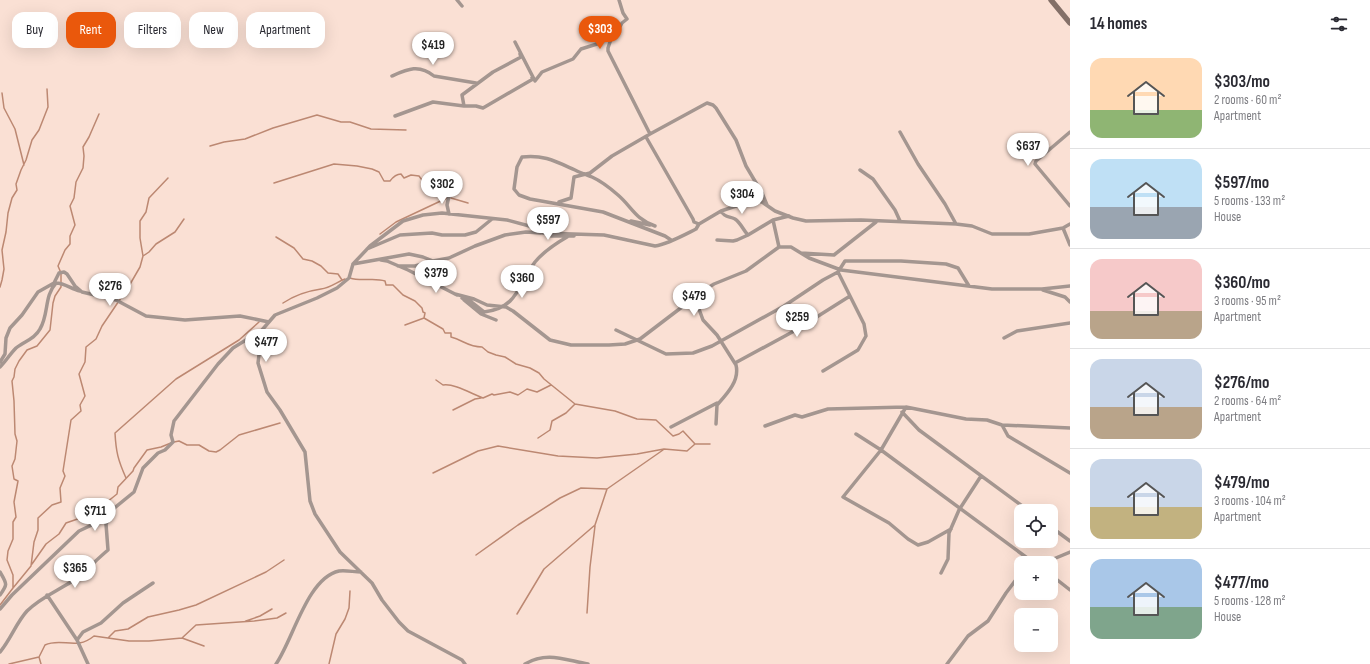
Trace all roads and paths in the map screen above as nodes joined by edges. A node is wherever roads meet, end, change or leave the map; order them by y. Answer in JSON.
{"nodes":[{"id":1,"x":457,"y":0,"type":"edge"},
{"id":2,"x":619,"y":0,"type":"edge"},
{"id":3,"x":1051,"y":0,"type":"edge"},
{"id":4,"x":462,"y":6,"type":"dead end"},
{"id":5,"x":1070,"y":23,"type":"edge"},
{"id":6,"x":612,"y":36,"type":"junction"},
{"id":7,"x":521,"y":57,"type":"junction"},
{"id":8,"x":392,"y":76,"type":"dead end"},
{"id":9,"x":476,"y":83,"type":"junction"},
{"id":10,"x":464,"y":106,"type":"junction"},
{"id":11,"x":395,"y":116,"type":"dead end"},
{"id":12,"x":900,"y":132,"type":"dead end"},
{"id":13,"x":1070,"y":132,"type":"edge"},
{"id":14,"x":650,"y":134,"type":"junction"},
{"id":15,"x":646,"y":137,"type":"junction"},
{"id":16,"x":860,"y":170,"type":"dead end"},
{"id":17,"x":585,"y":175,"type":"junction"},
{"id":18,"x":451,"y":187,"type":"dead end"},
{"id":19,"x":556,"y":202,"type":"junction"},
{"id":20,"x":768,"y":205,"type":"junction"},
{"id":21,"x":1070,"y":206,"type":"edge"},
{"id":22,"x":721,"y":212,"type":"junction"},
{"id":23,"x":449,"y":214,"type":"junction"},
{"id":24,"x":789,"y":216,"type":"junction"},
{"id":25,"x":492,"y":219,"type":"junction"},
{"id":26,"x":624,"y":220,"type":"junction"},
{"id":27,"x":773,"y":220,"type":"junction"},
{"id":28,"x":900,"y":221,"type":"junction"},
{"id":29,"x":876,"y":222,"type":"junction"},
{"id":30,"x":698,"y":224,"type":"junction"},
{"id":31,"x":956,"y":224,"type":"junction"},
{"id":32,"x":1070,"y":224,"type":"edge"},
{"id":33,"x":1063,"y":228,"type":"junction"},
{"id":34,"x":543,"y":233,"type":"junction"},
{"id":35,"x":604,"y":235,"type":"junction"},
{"id":36,"x":748,"y":235,"type":"junction"},
{"id":37,"x":568,"y":237,"type":"junction"},
{"id":38,"x":671,"y":240,"type":"junction"},
{"id":39,"x":717,"y":240,"type":"dead end"},
{"id":40,"x":1070,"y":245,"type":"edge"},
{"id":41,"x":779,"y":247,"type":"junction"},
{"id":42,"x":364,"y":250,"type":"junction"},
{"id":43,"x":800,"y":253,"type":"junction"},
{"id":44,"x":376,"y":259,"type":"junction"},
{"id":45,"x":433,"y":261,"type":"junction"},
{"id":46,"x":353,"y":264,"type":"junction"},
{"id":47,"x":398,"y":266,"type":"junction"},
{"id":48,"x":840,"y":271,"type":"junction"},
{"id":49,"x":969,"y":286,"type":"junction"},
{"id":50,"x":1070,"y":286,"type":"edge"},
{"id":51,"x":1042,"y":289,"type":"junction"},
{"id":52,"x":81,"y":291,"type":"junction"},
{"id":53,"x":702,"y":291,"type":"junction"},
{"id":54,"x":455,"y":294,"type":"junction"},
{"id":55,"x":850,"y":296,"type":"junction"},
{"id":56,"x":462,"y":298,"type":"junction"},
{"id":57,"x":1070,"y":302,"type":"edge"},
{"id":58,"x":503,"y":307,"type":"junction"},
{"id":59,"x":496,"y":320,"type":"dead end"},
{"id":60,"x":269,"y":322,"type":"junction"},
{"id":61,"x":1070,"y":323,"type":"edge"},
{"id":62,"x":262,"y":330,"type":"junction"},
{"id":63,"x":616,"y":330,"type":"dead end"},
{"id":64,"x":1004,"y":338,"type":"dead end"},
{"id":65,"x":637,"y":340,"type":"junction"},
{"id":66,"x":721,"y":341,"type":"junction"},
{"id":67,"x":0,"y":362,"type":"edge"},
{"id":68,"x":735,"y":363,"type":"junction"},
{"id":69,"x":0,"y":367,"type":"edge"},
{"id":70,"x":823,"y":371,"type":"dead end"},
{"id":71,"x":722,"y":401,"type":"junction"},
{"id":72,"x":906,"y":407,"type":"junction"},
{"id":73,"x":902,"y":412,"type":"junction"},
{"id":74,"x":716,"y":424,"type":"dead end"},
{"id":75,"x":765,"y":426,"type":"dead end"},
{"id":76,"x":1002,"y":426,"type":"junction"},
{"id":77,"x":671,"y":427,"type":"dead end"},
{"id":78,"x":1070,"y":428,"type":"edge"},
{"id":79,"x":856,"y":434,"type":"dead end"},
{"id":80,"x":880,"y":450,"type":"junction"},
{"id":81,"x":1070,"y":473,"type":"edge"},
{"id":82,"x":981,"y":476,"type":"junction"},
{"id":83,"x":1019,"y":504,"type":"edge"},
{"id":84,"x":117,"y":506,"type":"junction"},
{"id":85,"x":960,"y":509,"type":"junction"},
{"id":86,"x":951,"y":529,"type":"junction"},
{"id":87,"x":1058,"y":532,"type":"edge"},
{"id":88,"x":1070,"y":541,"type":"edge"},
{"id":89,"x":1070,"y":552,"type":"edge"},
{"id":90,"x":1024,"y":556,"type":"edge"},
{"id":91,"x":1058,"y":557,"type":"edge"},
{"id":92,"x":0,"y":572,"type":"edge"},
{"id":93,"x":361,"y":572,"type":"junction"},
{"id":94,"x":941,"y":573,"type":"dead end"},
{"id":95,"x":1058,"y":581,"type":"edge"},
{"id":96,"x":1014,"y":582,"type":"edge"},
{"id":97,"x":153,"y":583,"type":"dead end"},
{"id":98,"x":1070,"y":590,"type":"edge"},
{"id":99,"x":0,"y":595,"type":"edge"},
{"id":100,"x":47,"y":595,"type":"junction"},
{"id":101,"x":0,"y":609,"type":"edge"},
{"id":102,"x":77,"y":640,"type":"junction"},
{"id":103,"x":0,"y":652,"type":"edge"},
{"id":104,"x":277,"y":663,"type":"edge"},
{"id":105,"x":88,"y":664,"type":"edge"},
{"id":106,"x":465,"y":664,"type":"edge"},
{"id":107,"x":524,"y":664,"type":"edge"},
{"id":108,"x":588,"y":664,"type":"edge"},
{"id":109,"x":947,"y":664,"type":"edge"}],
"edges":[{"from":1,"to":4,"type":"street"},
{"from":2,"to":6,"type":"street"},
{"from":3,"to":5,"type":"main road"},
{"from":6,"to":7,"type":"street"},
{"from":6,"to":14,"type":"street"},
{"from":7,"to":9,"type":"street"},
{"from":7,"to":10,"type":"street"},
{"from":8,"to":9,"type":"street"},
{"from":9,"to":10,"type":"street"},
{"from":10,"to":11,"type":"street"},
{"from":12,"to":31,"type":"street"},
{"from":13,"to":21,"type":"street"},
{"from":14,"to":15,"type":"street"},
{"from":14,"to":20,"type":"street"},
{"from":15,"to":17,"type":"street"},
{"from":15,"to":30,"type":"street"},
{"from":16,"to":28,"type":"street"},
{"from":17,"to":19,"type":"street"},
{"from":17,"to":19,"type":"street"},
{"from":17,"to":26,"type":"street"},
{"from":18,"to":23,"type":"street"},
{"from":19,"to":26,"type":"street"},
{"from":20,"to":22,"type":"street"},
{"from":20,"to":24,"type":"street"},
{"from":22,"to":30,"type":"street"},
{"from":22,"to":36,"type":"street"},
{"from":23,"to":25,"type":"street"},
{"from":23,"to":42,"type":"street"},
{"from":24,"to":27,"type":"street"},
{"from":24,"to":29,"type":"street"},
{"from":25,"to":34,"type":"street"},
{"from":25,"to":42,"type":"street"},
{"from":26,"to":38,"type":"street"},
{"from":27,"to":36,"type":"street"},
{"from":27,"to":41,"type":"street"},
{"from":28,"to":29,"type":"street"},
{"from":28,"to":31,"type":"street"},
{"from":29,"to":43,"type":"street"},
{"from":30,"to":38,"type":"street"},
{"from":31,"to":33,"type":"street"},
{"from":32,"to":33,"type":"street"},
{"from":33,"to":40,"type":"street"},
{"from":34,"to":35,"type":"street"},
{"from":34,"to":37,"type":"street"},
{"from":34,"to":45,"type":"street"},
{"from":35,"to":37,"type":"street"},
{"from":35,"to":38,"type":"street"},
{"from":36,"to":39,"type":"street"},
{"from":37,"to":58,"type":"street"},
{"from":41,"to":43,"type":"street"},
{"from":41,"to":53,"type":"street"},
{"from":42,"to":46,"type":"street"},
{"from":43,"to":48,"type":"street"},
{"from":44,"to":45,"type":"street"},
{"from":44,"to":46,"type":"street"},
{"from":44,"to":47,"type":"street"},
{"from":45,"to":47,"type":"street"},
{"from":46,"to":60,"type":"street"},
{"from":47,"to":54,"type":"street"},
{"from":48,"to":49,"type":"street"},
{"from":48,"to":49,"type":"street"},
{"from":48,"to":55,"type":"street"},
{"from":48,"to":66,"type":"street"},
{"from":49,"to":51,"type":"street"},
{"from":50,"to":51,"type":"street"},
{"from":51,"to":57,"type":"street"},
{"from":52,"to":60,"type":"street"},
{"from":52,"to":67,"type":"street"},
{"from":52,"to":69,"type":"street"},
{"from":53,"to":65,"type":"street"},
{"from":53,"to":66,"type":"street"},
{"from":54,"to":56,"type":"street"},
{"from":54,"to":58,"type":"street"},
{"from":55,"to":68,"type":"street"},
{"from":55,"to":70,"type":"street"},
{"from":56,"to":58,"type":"street"},
{"from":56,"to":59,"type":"street"},
{"from":58,"to":65,"type":"street"},
{"from":60,"to":62,"type":"street"},
{"from":61,"to":64,"type":"street"},
{"from":62,"to":84,"type":"street"},
{"from":62,"to":93,"type":"street"},
{"from":63,"to":65,"type":"street"},
{"from":65,"to":66,"type":"street"},
{"from":66,"to":68,"type":"street"},
{"from":68,"to":71,"type":"street"},
{"from":71,"to":74,"type":"street"},
{"from":71,"to":77,"type":"street"},
{"from":72,"to":73,"type":"street"},
{"from":72,"to":75,"type":"street"},
{"from":72,"to":76,"type":"street"},
{"from":73,"to":80,"type":"street"},
{"from":73,"to":82,"type":"street"},
{"from":76,"to":78,"type":"street"},
{"from":76,"to":81,"type":"street"},
{"from":79,"to":80,"type":"street"},
{"from":80,"to":85,"type":"street"},
{"from":80,"to":86,"type":"street"},
{"from":82,"to":83,"type":"street"},
{"from":82,"to":85,"type":"street"},
{"from":84,"to":100,"type":"street"},
{"from":84,"to":101,"type":"street"},
{"from":85,"to":86,"type":"street"},
{"from":85,"to":90,"type":"street"},
{"from":86,"to":94,"type":"street"},
{"from":87,"to":88,"type":"street"},
{"from":89,"to":91,"type":"street"},
{"from":92,"to":99,"type":"street"},
{"from":93,"to":104,"type":"street"},
{"from":93,"to":106,"type":"street"},
{"from":95,"to":98,"type":"street"},
{"from":96,"to":109,"type":"street"},
{"from":97,"to":102,"type":"street"},
{"from":100,"to":102,"type":"street"},
{"from":100,"to":103,"type":"street"},
{"from":102,"to":105,"type":"street"},
{"from":107,"to":108,"type":"street"}]}
